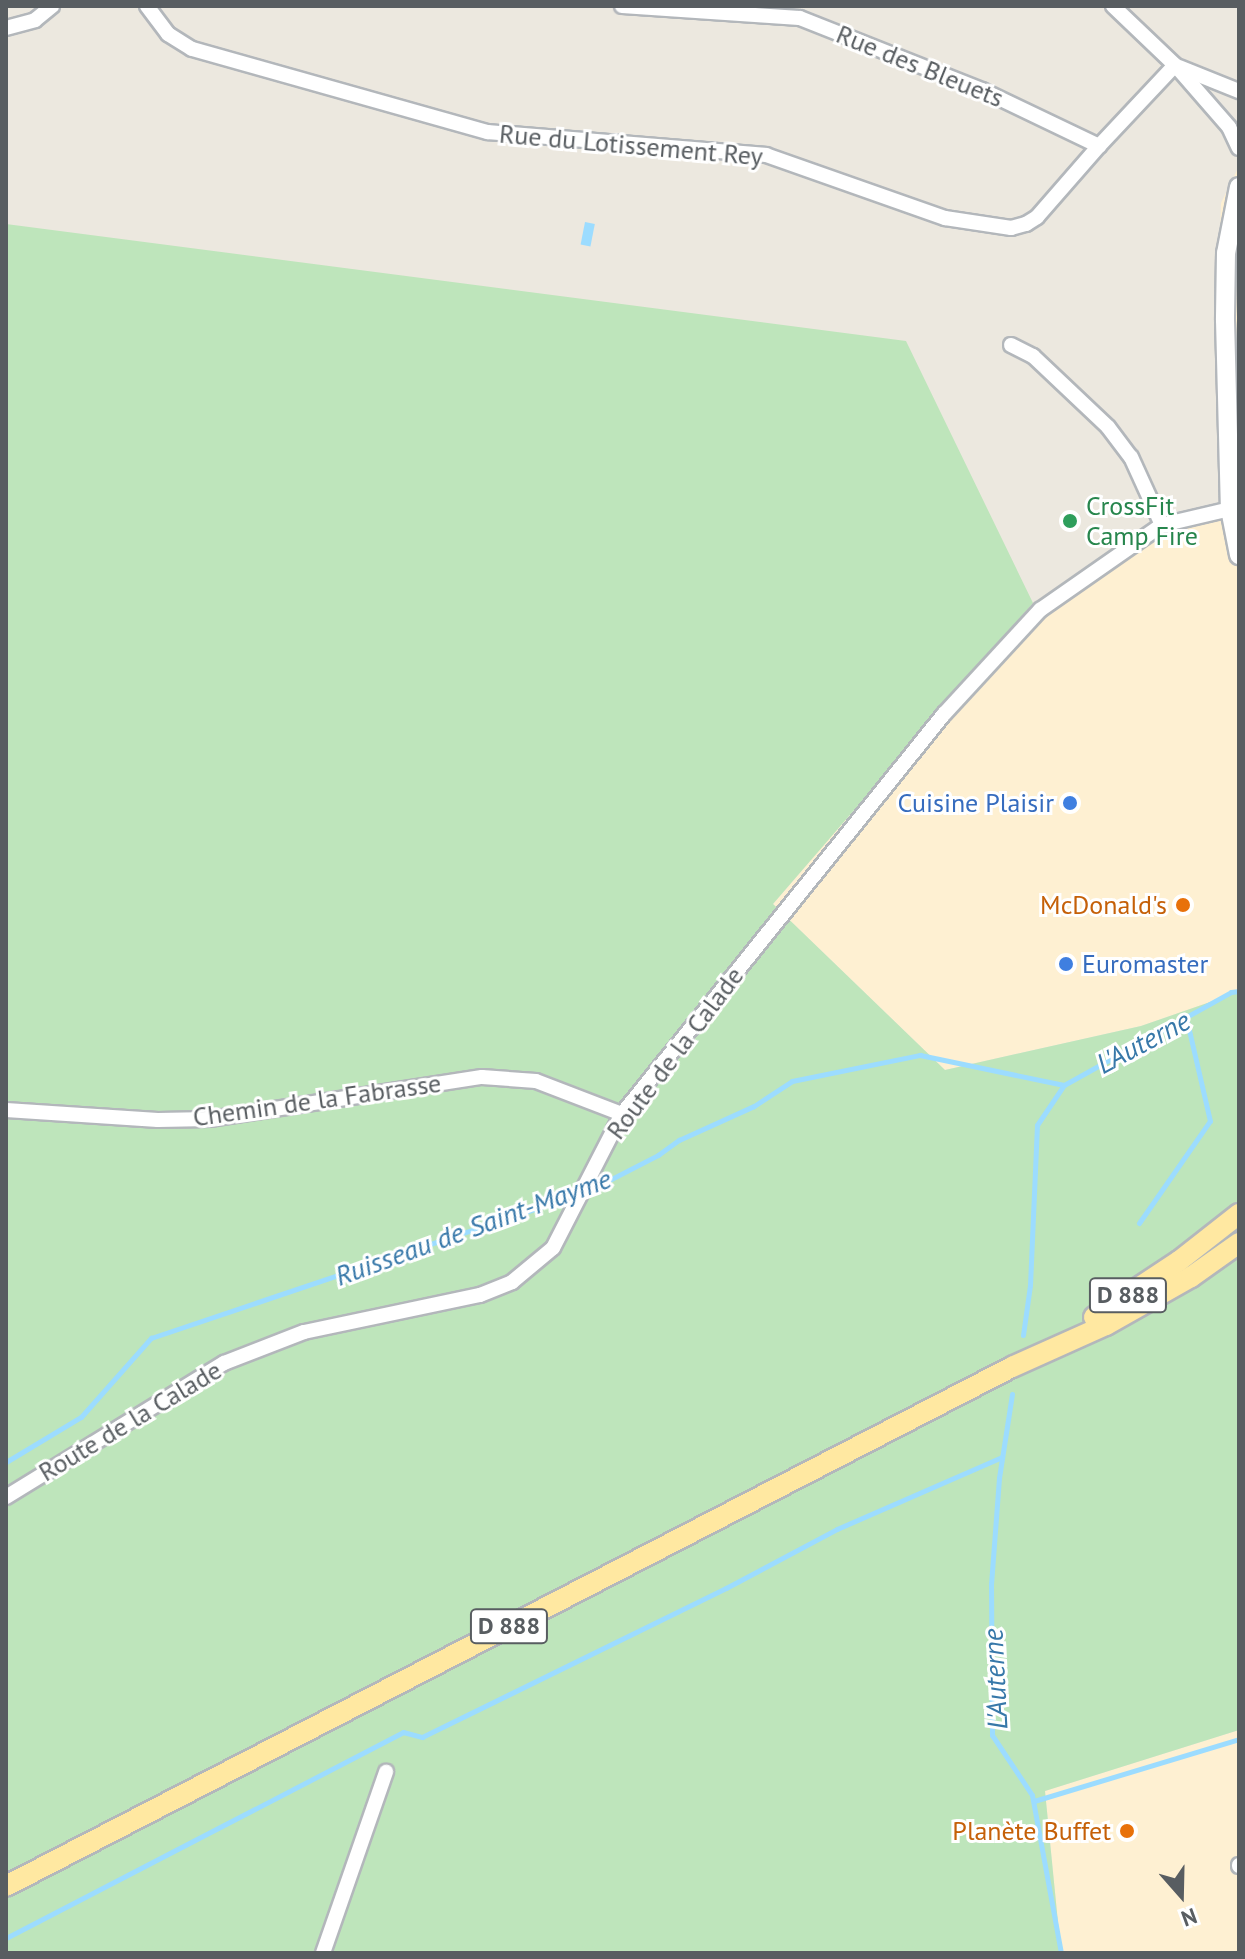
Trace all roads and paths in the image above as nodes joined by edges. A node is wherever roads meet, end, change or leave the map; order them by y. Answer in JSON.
{"nodes":[{"id":1,"x":52,"y":6,"type":"edge"},
{"id":2,"x":147,"y":6,"type":"edge"},
{"id":3,"x":622,"y":6,"type":"edge"},
{"id":4,"x":1113,"y":6,"type":"edge"},
{"id":5,"x":800,"y":12,"type":"edge"},
{"id":6,"x":6,"y":28,"type":"edge"},
{"id":7,"x":1175,"y":65,"type":"junction"},
{"id":8,"x":1235,"y":87,"type":"edge"},
{"id":9,"x":1234,"y":128,"type":"edge"},
{"id":10,"x":1099,"y":146,"type":"junction"},
{"id":11,"x":1239,"y":148,"type":"edge"},
{"id":12,"x":1239,"y":187,"type":"edge"},
{"id":13,"x":1011,"y":345,"type":"dead end"},
{"id":14,"x":1239,"y":354,"type":"edge"},
{"id":15,"x":1226,"y":424,"type":"junction"},
{"id":16,"x":1230,"y":509,"type":"junction"},
{"id":17,"x":1162,"y":525,"type":"junction"},
{"id":18,"x":1239,"y":555,"type":"edge"},
{"id":19,"x":6,"y":1110,"type":"edge"},
{"id":20,"x":622,"y":1114,"type":"junction"},
{"id":21,"x":1239,"y":1214,"type":"edge"},
{"id":22,"x":1239,"y":1243,"type":"edge"},
{"id":23,"x":1012,"y":1367,"type":"junction"},
{"id":24,"x":6,"y":1497,"type":"edge"},
{"id":25,"x":386,"y":1772,"type":"dead end"},
{"id":26,"x":6,"y":1886,"type":"edge"},
{"id":27,"x":323,"y":1953,"type":"edge"}],
"edges":[{"from":1,"to":6,"type":"street"},
{"from":2,"to":10,"type":"street","name":"Rue du Lotissement Rey"},
{"from":3,"to":5,"type":"street","name":"Rue des Bleuets"},
{"from":4,"to":7,"type":"street"},
{"from":5,"to":10,"type":"street","name":"Rue des Bleuets"},
{"from":7,"to":8,"type":"street"},
{"from":7,"to":9,"type":"street"},
{"from":7,"to":10,"type":"street"},
{"from":9,"to":11,"type":"street"},
{"from":12,"to":15,"type":"main road"},
{"from":13,"to":17,"type":"street"},
{"from":14,"to":15,"type":"main road"},
{"from":15,"to":16,"type":"main road"},
{"from":16,"to":17,"type":"street","name":"Route de la Calade"},
{"from":16,"to":18,"type":"main road"},
{"from":17,"to":20,"type":"street","name":"Route de la Calade"},
{"from":19,"to":20,"type":"street","name":"Chemin de la Fabrasse"},
{"from":20,"to":24,"type":"street","name":"Route de la Calade"},
{"from":21,"to":23,"type":"main road","number":"D 888"},
{"from":22,"to":23,"type":"main road","number":"D 888"},
{"from":23,"to":26,"type":"main road","number":"D 888"},
{"from":25,"to":27,"type":"street"}]}
